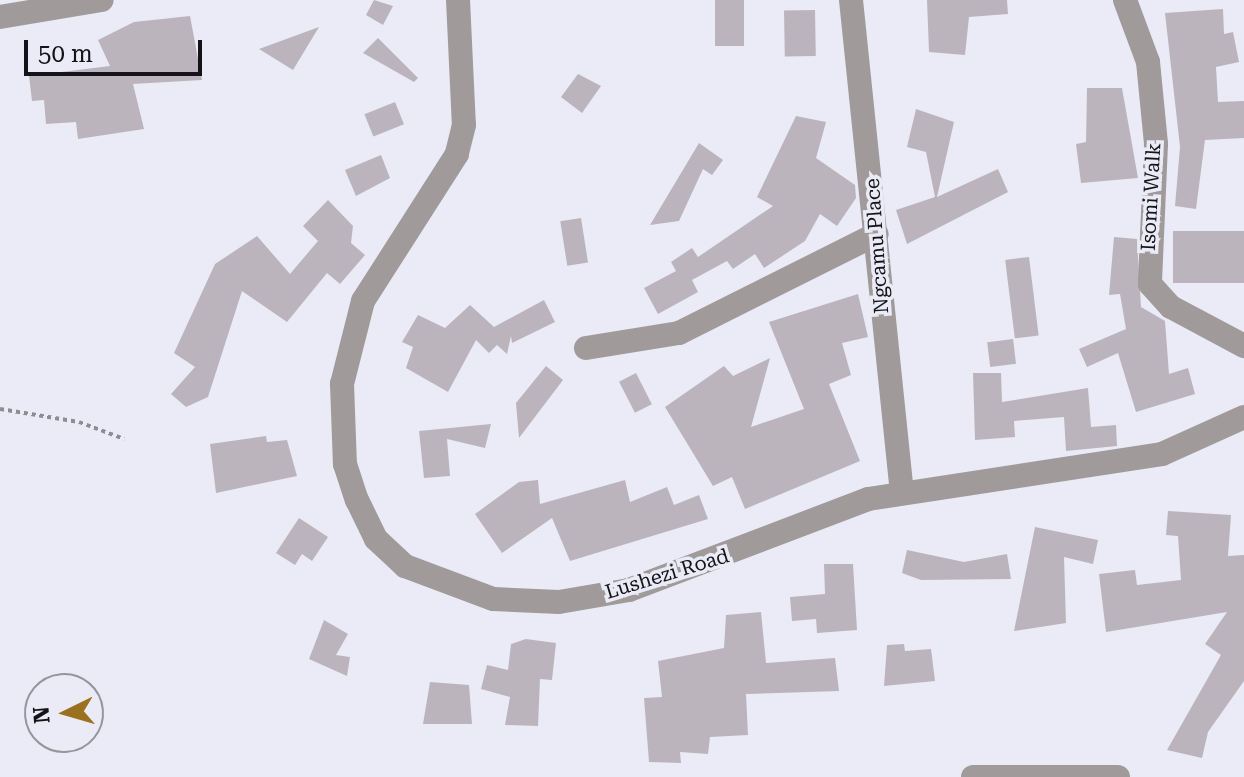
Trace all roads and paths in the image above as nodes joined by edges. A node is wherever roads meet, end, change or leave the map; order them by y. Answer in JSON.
{"nodes":[{"id":1,"x":102,"y":0,"type":"edge"},
{"id":2,"x":458,"y":0,"type":"edge"},
{"id":3,"x":851,"y":0,"type":"edge"},
{"id":4,"x":1125,"y":0,"type":"edge"},
{"id":5,"x":0,"y":17,"type":"edge"},
{"id":6,"x":877,"y":234,"type":"junction"},
{"id":7,"x":1244,"y":346,"type":"edge"},
{"id":8,"x":586,"y":348,"type":"dead end"},
{"id":9,"x":0,"y":409,"type":"edge"},
{"id":10,"x":1244,"y":417,"type":"edge"},
{"id":11,"x":124,"y":439,"type":"dead end"},
{"id":12,"x":902,"y":492,"type":"junction"},
{"id":13,"x":973,"y":777,"type":"edge"},
{"id":14,"x":1118,"y":777,"type":"edge"}],
"edges":[{"from":1,"to":5,"type":"street"},
{"from":2,"to":12,"type":"street","name":"Lushezi Road"},
{"from":3,"to":6,"type":"street","name":"Ngcamu Place"},
{"from":4,"to":7,"type":"street","name":"Isomi Walk"},
{"from":6,"to":8,"type":"street"},
{"from":6,"to":12,"type":"street","name":"Ngcamu Place"},
{"from":9,"to":11,"type":"path"},
{"from":10,"to":12,"type":"street","name":"Lushezi Road"},
{"from":13,"to":14,"type":"street"}]}
